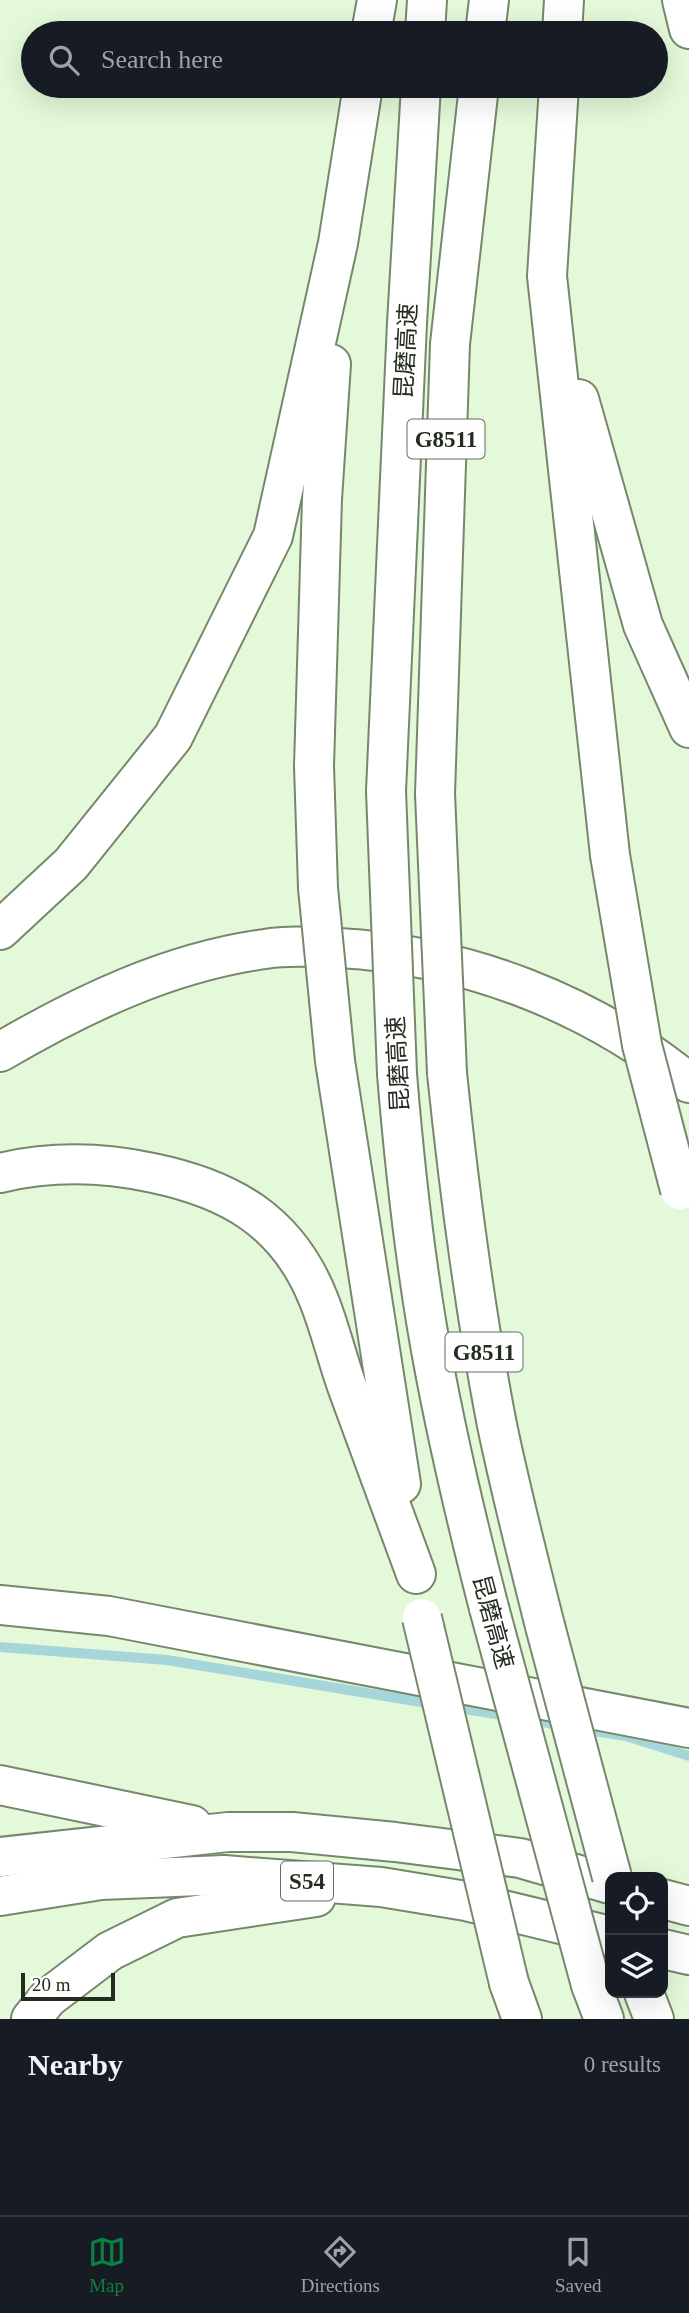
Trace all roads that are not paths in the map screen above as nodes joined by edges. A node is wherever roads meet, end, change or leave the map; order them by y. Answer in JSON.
{"nodes":[{"id":1,"x":377,"y":0,"type":"edge"},
{"id":2,"x":426,"y":0,"type":"edge"},
{"id":3,"x":489,"y":0,"type":"edge"},
{"id":4,"x":564,"y":0,"type":"edge"},
{"id":5,"x":682,"y":0,"type":"edge"},
{"id":6,"x":374,"y":21,"type":"edge"},
{"id":7,"x":425,"y":21,"type":"edge"},
{"id":8,"x":486,"y":21,"type":"edge"},
{"id":9,"x":563,"y":21,"type":"edge"},
{"id":10,"x":689,"y":29,"type":"edge"},
{"id":11,"x":361,"y":98,"type":"edge"},
{"id":12,"x":420,"y":98,"type":"edge"},
{"id":13,"x":478,"y":98,"type":"edge"},
{"id":14,"x":558,"y":98,"type":"edge"},
{"id":15,"x":338,"y":243,"type":"junction"},
{"id":16,"x":547,"y":276,"type":"junction"},
{"id":17,"x":689,"y":728,"type":"edge"},
{"id":18,"x":0,"y":930,"type":"edge"},
{"id":19,"x":0,"y":1052,"type":"edge"},
{"id":20,"x":689,"y":1083,"type":"edge"},
{"id":21,"x":0,"y":1173,"type":"edge"},
{"id":22,"x":684,"y":1202,"type":"edge"},
{"id":23,"x":416,"y":1574,"type":"junction"},
{"id":24,"x":0,"y":1605,"type":"edge"},
{"id":25,"x":689,"y":1728,"type":"edge"},
{"id":26,"x":0,"y":1785,"type":"edge"},
{"id":27,"x":228,"y":1832,"type":"junction"},
{"id":28,"x":0,"y":1857,"type":"edge"},
{"id":29,"x":611,"y":1872,"type":"edge"},
{"id":30,"x":605,"y":1883,"type":"edge"},
{"id":31,"x":381,"y":1887,"type":"junction"},
{"id":32,"x":0,"y":1896,"type":"edge"},
{"id":33,"x":668,"y":1900,"type":"edge"},
{"id":34,"x":689,"y":1906,"type":"edge"},
{"id":35,"x":606,"y":1935,"type":"edge"},
{"id":36,"x":668,"y":1950,"type":"edge"},
{"id":37,"x":689,"y":1955,"type":"edge"},
{"id":38,"x":646,"y":1998,"type":"edge"},
{"id":39,"x":598,"y":2002,"type":"edge"},
{"id":40,"x":31,"y":2019,"type":"edge"},
{"id":41,"x":522,"y":2019,"type":"edge"},
{"id":42,"x":653,"y":2019,"type":"edge"}],
"edges":[{"from":1,"to":6,"type":"main road"},
{"from":2,"to":7,"type":"main road"},
{"from":3,"to":8,"type":"main road"},
{"from":4,"to":9,"type":"main road"},
{"from":5,"to":10,"type":"main road"},
{"from":11,"to":15,"type":"main road"},
{"from":12,"to":39,"type":"main road","name":"昆磨高速","number":"G8511","bridge":true},
{"from":13,"to":29,"type":"main road","name":"昆磨高速","number":"G8511","bridge":true},
{"from":14,"to":16,"type":"main road"},
{"from":15,"to":18,"type":"main road"},
{"from":15,"to":23,"type":"main road","bridge":true},
{"from":16,"to":17,"type":"main road"},
{"from":16,"to":22,"type":"main road","bridge":true},
{"from":19,"to":20,"type":"main road"},
{"from":21,"to":23,"type":"main road"},
{"from":23,"to":41,"type":"main road","bridge":true},
{"from":24,"to":25,"type":"main road"},
{"from":26,"to":27,"type":"main road"},
{"from":27,"to":28,"type":"main road","number":"S54"},
{"from":27,"to":30,"type":"main road","number":"S54"},
{"from":31,"to":32,"type":"main road","number":"S54"},
{"from":31,"to":35,"type":"main road","number":"S54"},
{"from":31,"to":40,"type":"main road"},
{"from":33,"to":34,"type":"main road"},
{"from":36,"to":37,"type":"main road"},
{"from":38,"to":42,"type":"main road"}]}
